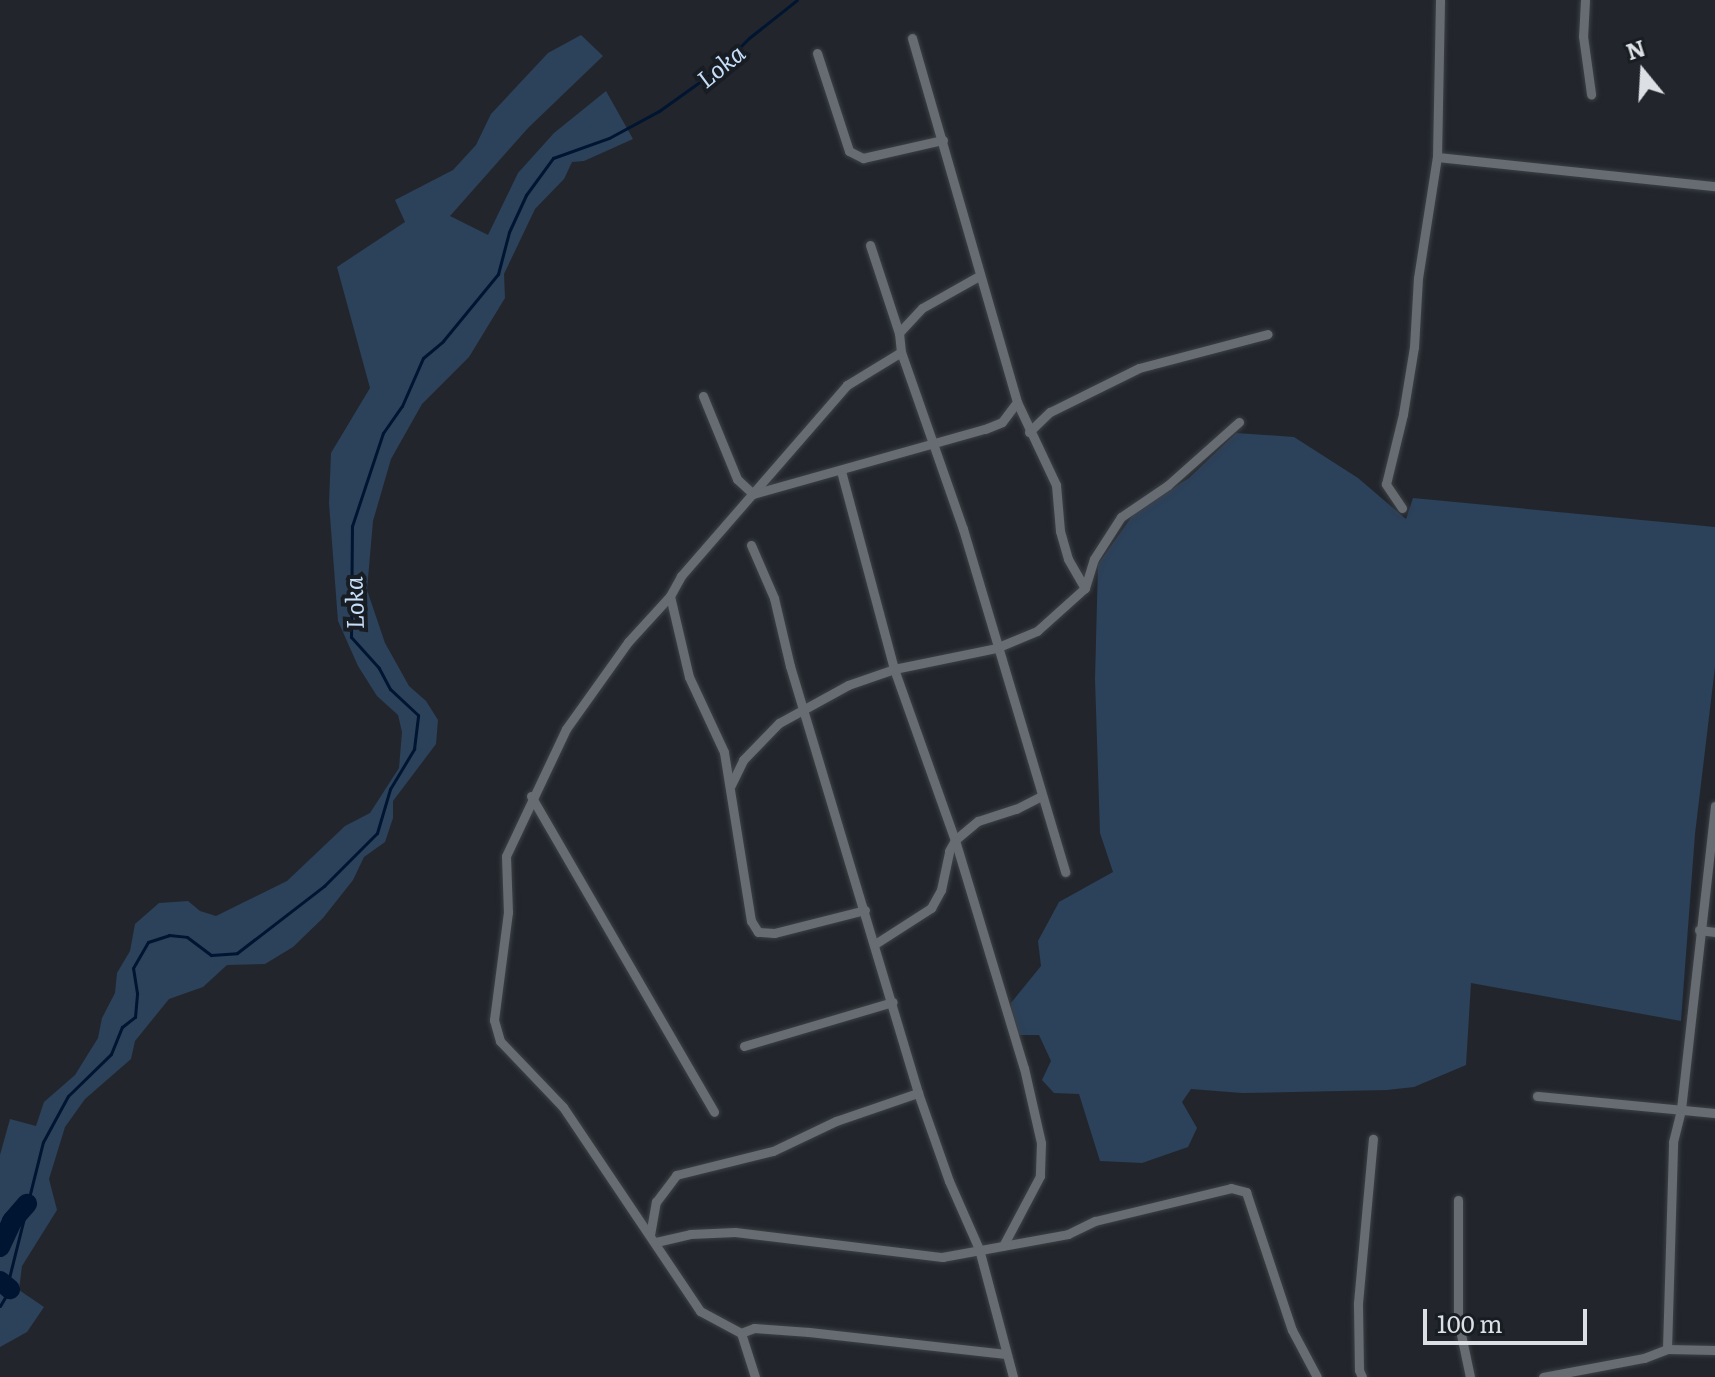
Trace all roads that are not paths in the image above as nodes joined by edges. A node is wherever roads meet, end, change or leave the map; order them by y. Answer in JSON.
{"nodes":[{"id":1,"x":1440,"y":0,"type":"edge"},
{"id":2,"x":1585,"y":0,"type":"edge"},
{"id":3,"x":912,"y":38,"type":"dead end"},
{"id":4,"x":817,"y":53,"type":"dead end"},
{"id":5,"x":1591,"y":94,"type":"dead end"},
{"id":6,"x":943,"y":140,"type":"junction"},
{"id":7,"x":1437,"y":157,"type":"junction"},
{"id":8,"x":1715,"y":186,"type":"edge"},
{"id":9,"x":870,"y":245,"type":"dead end"},
{"id":10,"x":979,"y":276,"type":"junction"},
{"id":11,"x":899,"y":333,"type":"junction"},
{"id":12,"x":1268,"y":334,"type":"dead end"},
{"id":13,"x":901,"y":352,"type":"junction"},
{"id":14,"x":703,"y":396,"type":"dead end"},
{"id":15,"x":1017,"y":402,"type":"junction"},
{"id":16,"x":1239,"y":422,"type":"dead end"},
{"id":17,"x":1029,"y":432,"type":"junction"},
{"id":18,"x":933,"y":443,"type":"junction"},
{"id":19,"x":841,"y":471,"type":"junction"},
{"id":20,"x":753,"y":494,"type":"junction"},
{"id":21,"x":1402,"y":508,"type":"dead end"},
{"id":22,"x":751,"y":545,"type":"dead end"},
{"id":23,"x":1085,"y":588,"type":"junction"},
{"id":24,"x":670,"y":596,"type":"junction"},
{"id":25,"x":996,"y":648,"type":"junction"},
{"id":26,"x":894,"y":669,"type":"junction"},
{"id":27,"x":803,"y":708,"type":"junction"},
{"id":28,"x":731,"y":785,"type":"junction"},
{"id":29,"x":531,"y":796,"type":"junction"},
{"id":30,"x":1041,"y":796,"type":"junction"},
{"id":31,"x":1715,"y":812,"type":"edge"},
{"id":32,"x":955,"y":840,"type":"junction"},
{"id":33,"x":1065,"y":872,"type":"dead end"},
{"id":34,"x":865,"y":910,"type":"junction"},
{"id":35,"x":1699,"y":930,"type":"junction"},
{"id":36,"x":1715,"y":932,"type":"edge"},
{"id":37,"x":875,"y":944,"type":"junction"},
{"id":38,"x":893,"y":1002,"type":"junction"},
{"id":39,"x":744,"y":1046,"type":"dead end"},
{"id":40,"x":918,"y":1093,"type":"junction"},
{"id":41,"x":1537,"y":1096,"type":"dead end"},
{"id":42,"x":1681,"y":1109,"type":"junction"},
{"id":43,"x":714,"y":1112,"type":"dead end"},
{"id":44,"x":1715,"y":1113,"type":"edge"},
{"id":45,"x":1373,"y":1139,"type":"dead end"},
{"id":46,"x":1458,"y":1200,"type":"dead end"},
{"id":47,"x":653,"y":1238,"type":"junction"},
{"id":48,"x":1003,"y":1246,"type":"junction"},
{"id":49,"x":979,"y":1249,"type":"junction"},
{"id":50,"x":741,"y":1333,"type":"junction"},
{"id":51,"x":1667,"y":1349,"type":"junction"},
{"id":52,"x":1715,"y":1350,"type":"edge"},
{"id":53,"x":1006,"y":1354,"type":"junction"},
{"id":54,"x":755,"y":1377,"type":"edge"},
{"id":55,"x":1013,"y":1377,"type":"edge"},
{"id":56,"x":1317,"y":1377,"type":"edge"},
{"id":57,"x":1362,"y":1377,"type":"edge"},
{"id":58,"x":1470,"y":1377,"type":"edge"},
{"id":59,"x":1543,"y":1377,"type":"edge"}],
"edges":[{"from":1,"to":7,"type":"street"},
{"from":2,"to":5,"type":"street"},
{"from":3,"to":6,"type":"street"},
{"from":4,"to":6,"type":"street"},
{"from":6,"to":10,"type":"street"},
{"from":7,"to":8,"type":"street"},
{"from":7,"to":21,"type":"street"},
{"from":9,"to":11,"type":"street"},
{"from":10,"to":11,"type":"street"},
{"from":10,"to":15,"type":"street"},
{"from":11,"to":13,"type":"street"},
{"from":12,"to":17,"type":"street"},
{"from":13,"to":18,"type":"street"},
{"from":13,"to":20,"type":"street"},
{"from":14,"to":20,"type":"street"},
{"from":15,"to":17,"type":"street"},
{"from":15,"to":18,"type":"street"},
{"from":16,"to":23,"type":"street"},
{"from":17,"to":23,"type":"street"},
{"from":18,"to":19,"type":"street"},
{"from":18,"to":25,"type":"street"},
{"from":19,"to":20,"type":"street"},
{"from":19,"to":26,"type":"street"},
{"from":20,"to":24,"type":"street"},
{"from":22,"to":27,"type":"street"},
{"from":23,"to":25,"type":"street"},
{"from":24,"to":28,"type":"street"},
{"from":24,"to":29,"type":"street"},
{"from":25,"to":26,"type":"street"},
{"from":25,"to":30,"type":"street"},
{"from":26,"to":27,"type":"street"},
{"from":26,"to":32,"type":"street"},
{"from":27,"to":28,"type":"street"},
{"from":27,"to":34,"type":"street"},
{"from":28,"to":34,"type":"street"},
{"from":29,"to":43,"type":"street"},
{"from":29,"to":47,"type":"street"},
{"from":30,"to":32,"type":"street"},
{"from":30,"to":33,"type":"street"},
{"from":31,"to":35,"type":"street"},
{"from":32,"to":37,"type":"street"},
{"from":32,"to":48,"type":"street"},
{"from":34,"to":37,"type":"street"},
{"from":35,"to":36,"type":"street"},
{"from":35,"to":42,"type":"street"},
{"from":37,"to":38,"type":"street"},
{"from":38,"to":39,"type":"street"},
{"from":38,"to":40,"type":"street"},
{"from":40,"to":47,"type":"street"},
{"from":40,"to":49,"type":"street"},
{"from":41,"to":42,"type":"street"},
{"from":42,"to":44,"type":"street"},
{"from":42,"to":51,"type":"street"},
{"from":45,"to":57,"type":"street"},
{"from":46,"to":58,"type":"street"},
{"from":47,"to":49,"type":"street"},
{"from":47,"to":50,"type":"street"},
{"from":48,"to":49,"type":"street"},
{"from":48,"to":56,"type":"street"},
{"from":49,"to":53,"type":"street"},
{"from":50,"to":53,"type":"street"},
{"from":50,"to":54,"type":"street"},
{"from":51,"to":52,"type":"street"},
{"from":51,"to":59,"type":"street"},
{"from":53,"to":55,"type":"street"}]}
